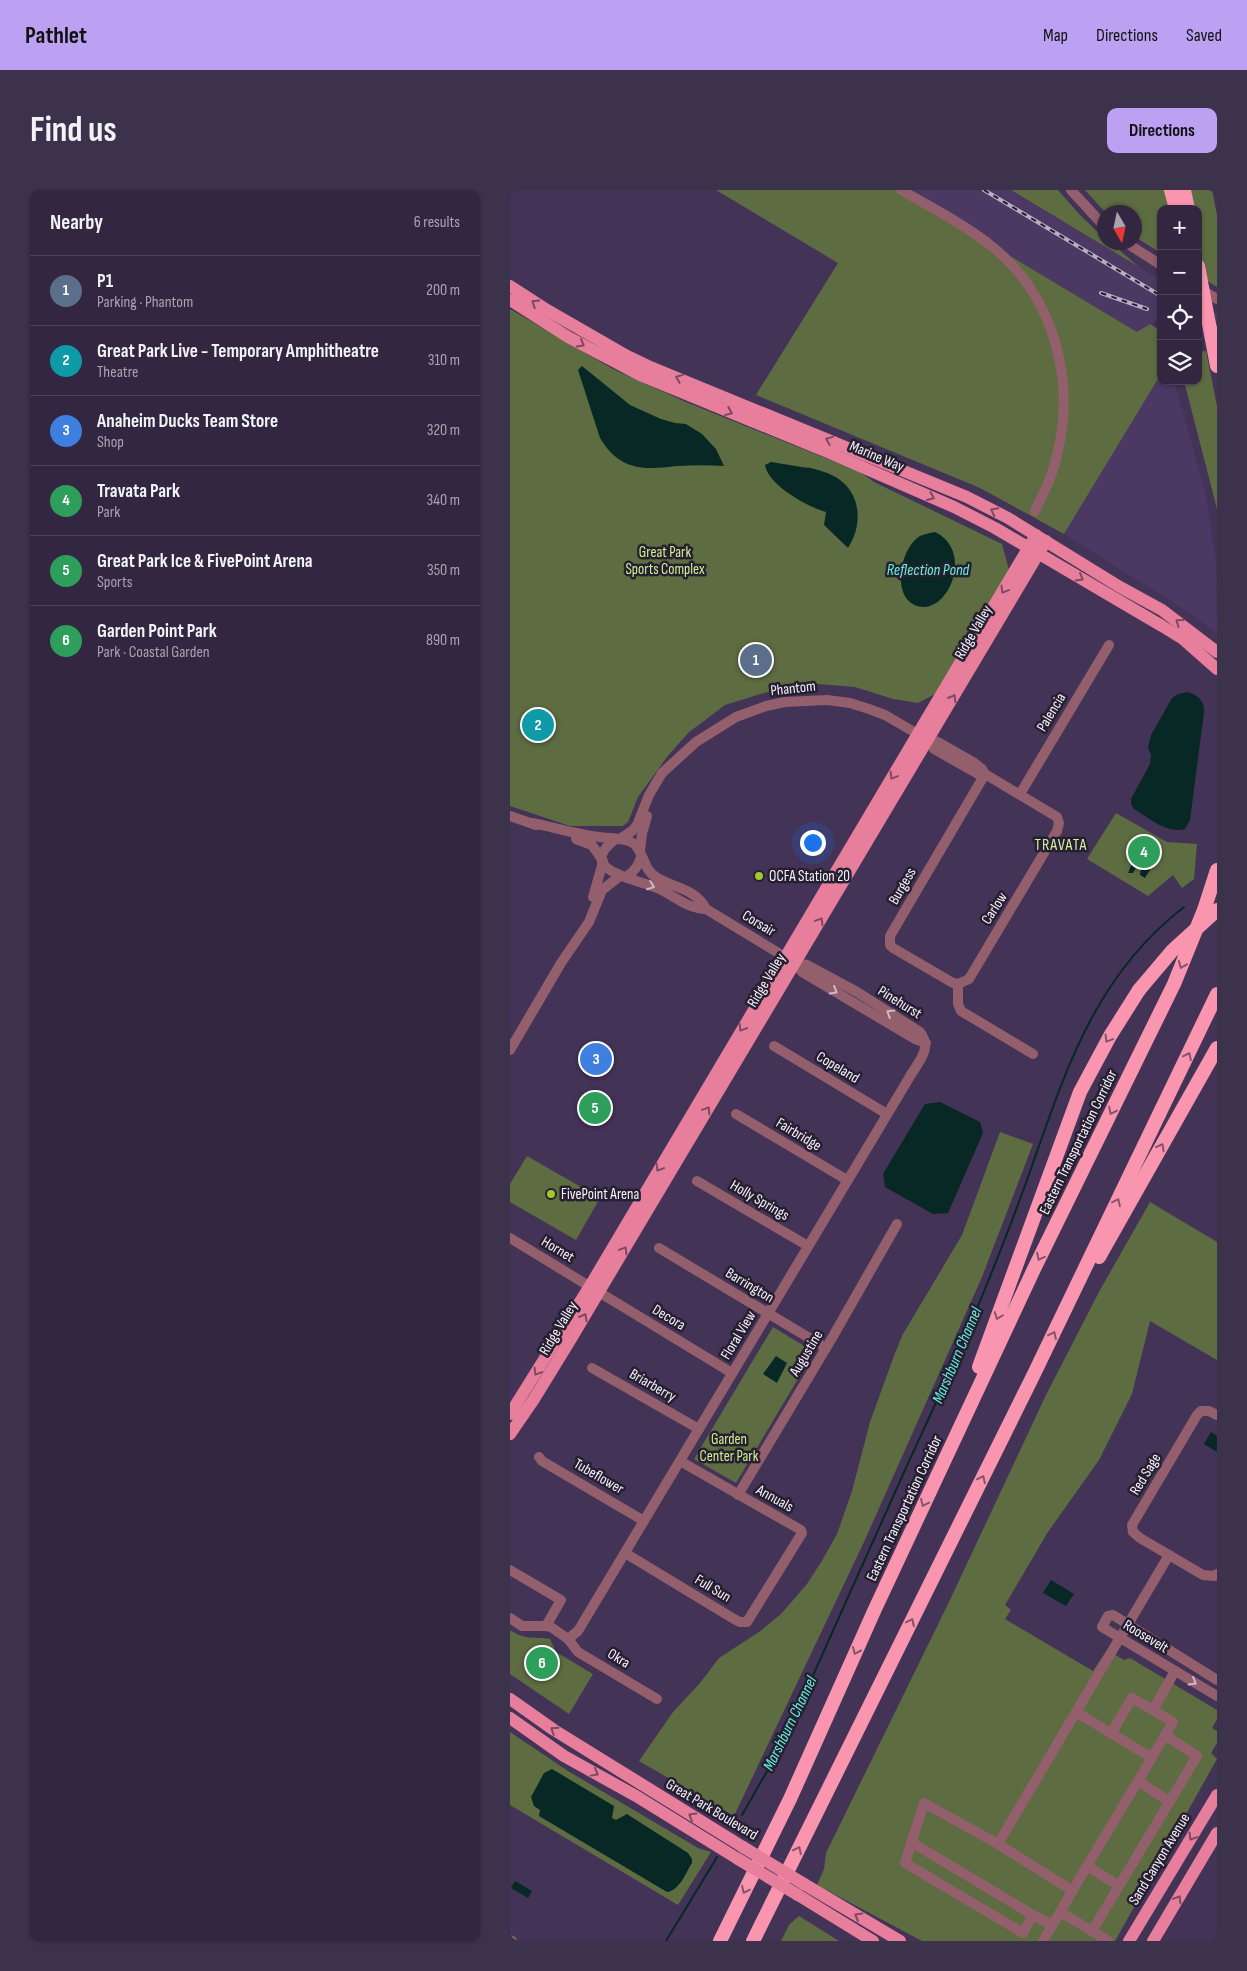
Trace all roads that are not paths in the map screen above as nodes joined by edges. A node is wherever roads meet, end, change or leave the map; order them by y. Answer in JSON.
{"nodes":[{"id":1,"x":901,"y":190,"type":"edge"},
{"id":2,"x":1071,"y":190,"type":"edge"},
{"id":3,"x":1171,"y":190,"type":"edge"},
{"id":4,"x":1184,"y":190,"type":"edge"},
{"id":5,"x":1175,"y":205,"type":"edge"},
{"id":6,"x":1187,"y":205,"type":"edge"},
{"id":7,"x":1097,"y":218,"type":"edge"},
{"id":8,"x":1138,"y":250,"type":"edge"},
{"id":9,"x":1157,"y":262,"type":"edge"},
{"id":10,"x":510,"y":286,"type":"edge"},
{"id":11,"x":1202,"y":287,"type":"edge"},
{"id":12,"x":1202,"y":289,"type":"edge"},
{"id":13,"x":1201,"y":295,"type":"edge"},
{"id":14,"x":1217,"y":299,"type":"edge"},
{"id":15,"x":510,"y":300,"type":"edge"},
{"id":16,"x":1207,"y":314,"type":"junction"},
{"id":17,"x":1217,"y":366,"type":"edge"},
{"id":18,"x":1035,"y":511,"type":"dead end"},
{"id":19,"x":1041,"y":538,"type":"junction"},
{"id":20,"x":1033,"y":551,"type":"junction"},
{"id":21,"x":1109,"y":645,"type":"dead end"},
{"id":22,"x":1217,"y":652,"type":"edge"},
{"id":23,"x":1217,"y":669,"type":"edge"},
{"id":24,"x":923,"y":737,"type":"junction"},
{"id":25,"x":670,"y":766,"type":"junction"},
{"id":26,"x":985,"y":774,"type":"junction"},
{"id":27,"x":1020,"y":794,"type":"junction"},
{"id":28,"x":510,"y":816,"type":"edge"},
{"id":29,"x":532,"y":823,"type":"junction"},
{"id":30,"x":618,"y":839,"type":"junction"},
{"id":31,"x":640,"y":854,"type":"junction"},
{"id":32,"x":603,"y":862,"type":"junction"},
{"id":33,"x":1217,"y":870,"type":"edge"},
{"id":34,"x":623,"y":877,"type":"junction"},
{"id":35,"x":706,"y":909,"type":"junction"},
{"id":36,"x":1217,"y":910,"type":"edge"},
{"id":37,"x":582,"y":933,"type":"junction"},
{"id":38,"x":790,"y":960,"type":"junction"},
{"id":39,"x":958,"y":984,"type":"junction"},
{"id":40,"x":1217,"y":994,"type":"edge"},
{"id":41,"x":926,"y":1043,"type":"joint"},
{"id":42,"x":774,"y":1046,"type":"dead end"},
{"id":43,"x":1217,"y":1048,"type":"edge"},
{"id":44,"x":510,"y":1050,"type":"edge"},
{"id":45,"x":1034,"y":1054,"type":"dead end"},
{"id":46,"x":736,"y":1114,"type":"dead end"},
{"id":47,"x":887,"y":1114,"type":"junction"},
{"id":48,"x":848,"y":1180,"type":"junction"},
{"id":49,"x":697,"y":1181,"type":"dead end"},
{"id":50,"x":897,"y":1224,"type":"dead end"},
{"id":51,"x":510,"y":1238,"type":"edge"},
{"id":52,"x":808,"y":1246,"type":"junction"},
{"id":53,"x":659,"y":1248,"type":"dead end"},
{"id":54,"x":594,"y":1289,"type":"junction"},
{"id":55,"x":1072,"y":1293,"type":"junction"},
{"id":56,"x":768,"y":1313,"type":"junction"},
{"id":57,"x":826,"y":1348,"type":"junction"},
{"id":58,"x":592,"y":1368,"type":"dead end"},
{"id":59,"x":732,"y":1373,"type":"junction"},
{"id":60,"x":529,"y":1396,"type":"junction"},
{"id":61,"x":510,"y":1414,"type":"edge"},
{"id":62,"x":1217,"y":1415,"type":"edge"},
{"id":63,"x":699,"y":1429,"type":"junction"},
{"id":64,"x":510,"y":1434,"type":"edge"},
{"id":65,"x":539,"y":1457,"type":"dead end"},
{"id":66,"x":944,"y":1459,"type":"junction"},
{"id":67,"x":680,"y":1461,"type":"junction"},
{"id":68,"x":738,"y":1495,"type":"junction"},
{"id":69,"x":644,"y":1521,"type":"junction"},
{"id":70,"x":625,"y":1554,"type":"junction"},
{"id":71,"x":1170,"y":1555,"type":"junction"},
{"id":72,"x":510,"y":1570,"type":"edge"},
{"id":73,"x":1217,"y":1574,"type":"edge"},
{"id":74,"x":771,"y":1583,"type":"joint"},
{"id":75,"x":510,"y":1618,"type":"edge"},
{"id":76,"x":1129,"y":1624,"type":"junction"},
{"id":77,"x":546,"y":1626,"type":"junction"},
{"id":78,"x":1121,"y":1638,"type":"junction"},
{"id":79,"x":568,"y":1639,"type":"junction"},
{"id":80,"x":1176,"y":1671,"type":"junction"},
{"id":81,"x":1217,"y":1680,"type":"edge"},
{"id":82,"x":1217,"y":1696,"type":"edge"},
{"id":83,"x":510,"y":1699,"type":"edge"},
{"id":84,"x":657,"y":1700,"type":"dead end"},
{"id":85,"x":1153,"y":1710,"type":"junction"},
{"id":86,"x":1076,"y":1712,"type":"junction"},
{"id":87,"x":510,"y":1718,"type":"edge"},
{"id":88,"x":1111,"y":1734,"type":"junction"},
{"id":89,"x":1165,"y":1735,"type":"junction"},
{"id":90,"x":1152,"y":1758,"type":"junction"},
{"id":91,"x":1138,"y":1781,"type":"junction"},
{"id":92,"x":1217,"y":1795,"type":"edge"},
{"id":93,"x":1170,"y":1802,"type":"junction"},
{"id":94,"x":1217,"y":1833,"type":"edge"},
{"id":95,"x":911,"y":1842,"type":"junction"},
{"id":96,"x":998,"y":1844,"type":"junction"},
{"id":97,"x":740,"y":1853,"type":"junction"},
{"id":98,"x":1087,"y":1866,"type":"junction"},
{"id":99,"x":1119,"y":1886,"type":"junction"},
{"id":100,"x":801,"y":1889,"type":"junction"},
{"id":101,"x":1073,"y":1890,"type":"junction"},
{"id":102,"x":1157,"y":1894,"type":"junction"},
{"id":103,"x":1060,"y":1912,"type":"junction"},
{"id":104,"x":1034,"y":1915,"type":"junction"},
{"id":105,"x":1052,"y":1925,"type":"junction"},
{"id":106,"x":1092,"y":1931,"type":"junction"},
{"id":107,"x":720,"y":1941,"type":"edge"},
{"id":108,"x":754,"y":1941,"type":"edge"},
{"id":109,"x":873,"y":1941,"type":"edge"},
{"id":110,"x":900,"y":1941,"type":"edge"},
{"id":111,"x":1043,"y":1941,"type":"edge"},
{"id":112,"x":1108,"y":1941,"type":"edge"},
{"id":113,"x":1120,"y":1941,"type":"edge"},
{"id":114,"x":1129,"y":1941,"type":"edge"},
{"id":115,"x":1153,"y":1941,"type":"edge"}],
"edges":[{"from":1,"to":18,"type":"street"},
{"from":2,"to":7,"type":"street"},
{"from":3,"to":5,"type":"highway"},
{"from":4,"to":6,"type":"highway"},
{"from":8,"to":9,"type":"street"},
{"from":19,"to":10,"type":"main road","name":"Marine Way","one_way":true},
{"from":11,"to":16,"type":"highway","bridge":true},
{"from":12,"to":14,"type":"street"},
{"from":13,"to":16,"type":"highway","bridge":true},
{"from":15,"to":20,"type":"main road","name":"Marine Way","one_way":true},
{"from":16,"to":17,"type":"highway","bridge":true},
{"from":19,"to":20,"type":"main road","name":"Ridge Valley"},
{"from":22,"to":19,"type":"main road","name":"Marine Way","one_way":true},
{"from":20,"to":23,"type":"main road","name":"Marine Way","one_way":true},
{"from":20,"to":24,"type":"main road","name":"Ridge Valley"},
{"from":21,"to":27,"type":"street","name":"Palencia"},
{"from":24,"to":25,"type":"street","name":"Phantom"},
{"from":24,"to":26,"type":"street","name":"Carlow"},
{"from":24,"to":38,"type":"main road","name":"Ridge Valley"},
{"from":25,"to":30,"type":"street","name":"Phantom"},
{"from":25,"to":31,"type":"street","name":"Phantom"},
{"from":26,"to":27,"type":"street","name":"Carlow"},
{"from":26,"to":39,"type":"street","name":"Burgess"},
{"from":27,"to":39,"type":"street","name":"Carlow"},
{"from":28,"to":29,"type":"street"},
{"from":29,"to":30,"type":"street"},
{"from":29,"to":32,"type":"street"},
{"from":30,"to":31,"type":"street"},
{"from":30,"to":32,"type":"street"},
{"from":31,"to":34,"type":"street"},
{"from":31,"to":35,"type":"street","name":"Corsair"},
{"from":32,"to":34,"type":"street"},
{"from":32,"to":37,"type":"street"},
{"from":33,"to":66,"type":"highway","name":"Eastern Transportation Corridor","one_way":true},
{"from":34,"to":35,"type":"street","name":"Corsair","one_way":true},
{"from":34,"to":37,"type":"street"},
{"from":35,"to":38,"type":"street","name":"Corsair"},
{"from":36,"to":66,"type":"highway","one_way":true,"bridge":true},
{"from":37,"to":44,"type":"street"},
{"from":38,"to":41,"type":"street","name":"Pinehurst"},
{"from":38,"to":54,"type":"main road","name":"Ridge Valley"},
{"from":39,"to":45,"type":"street"},
{"from":55,"to":40,"type":"highway","one_way":true},
{"from":41,"to":47,"type":"street","name":"Floral View"},
{"from":42,"to":47,"type":"street","name":"Copeland"},
{"from":55,"to":43,"type":"highway","one_way":true},
{"from":46,"to":48,"type":"street","name":"Fairbridge"},
{"from":47,"to":48,"type":"street","name":"Floral View"},
{"from":48,"to":52,"type":"street","name":"Floral View"},
{"from":49,"to":52,"type":"street","name":"Holly Springs"},
{"from":50,"to":57,"type":"street","name":"Augustine"},
{"from":51,"to":54,"type":"street","name":"Hornet"},
{"from":52,"to":56,"type":"street","name":"Floral View"},
{"from":53,"to":56,"type":"street","name":"Barrington"},
{"from":54,"to":59,"type":"street","name":"Decora"},
{"from":54,"to":60,"type":"main road","name":"Ridge Valley"},
{"from":108,"to":55,"type":"highway","one_way":true},
{"from":56,"to":57,"type":"street","name":"Barrington"},
{"from":56,"to":59,"type":"street","name":"Floral View"},
{"from":57,"to":68,"type":"street","name":"Augustine"},
{"from":58,"to":63,"type":"street","name":"Briarberry"},
{"from":59,"to":63,"type":"street","name":"Floral View"},
{"from":60,"to":61,"type":"main road","name":"Ridge Valley"},
{"from":60,"to":64,"type":"main road","name":"Ridge Valley"},
{"from":62,"to":71,"type":"street","name":"Red Sage"},
{"from":63,"to":67,"type":"street","name":"Floral View"},
{"from":65,"to":69,"type":"street","name":"Tubeflower"},
{"from":66,"to":107,"type":"highway","name":"Eastern Transportation Corridor","one_way":true},
{"from":67,"to":68,"type":"street","name":"Annuals"},
{"from":67,"to":69,"type":"street","name":"Floral View"},
{"from":68,"to":74,"type":"street","name":"Annuals"},
{"from":69,"to":70,"type":"street","name":"Floral View"},
{"from":70,"to":74,"type":"street","name":"Full Sun"},
{"from":70,"to":79,"type":"street","name":"Floral View"},
{"from":71,"to":73,"type":"street","name":"Red Sage"},
{"from":71,"to":76,"type":"street"},
{"from":72,"to":77,"type":"street"},
{"from":75,"to":77,"type":"street"},
{"from":76,"to":78,"type":"street"},
{"from":76,"to":78,"type":"street","name":"Roosevelt"},
{"from":76,"to":81,"type":"street","name":"Roosevelt"},
{"from":77,"to":79,"type":"street","name":"Okra"},
{"from":78,"to":80,"type":"street","name":"Roosevelt"},
{"from":78,"to":86,"type":"street"},
{"from":79,"to":84,"type":"street","name":"Okra"},
{"from":80,"to":82,"type":"street","name":"Roosevelt","one_way":true},
{"from":80,"to":85,"type":"street"},
{"from":97,"to":83,"type":"main road","name":"Great Park Boulevard","one_way":true},
{"from":85,"to":88,"type":"street"},
{"from":85,"to":89,"type":"street"},
{"from":86,"to":88,"type":"street"},
{"from":86,"to":96,"type":"street"},
{"from":87,"to":97,"type":"main road","name":"Great Park Boulevard","one_way":true},
{"from":88,"to":90,"type":"street"},
{"from":89,"to":90,"type":"street"},
{"from":89,"to":93,"type":"street"},
{"from":90,"to":91,"type":"street"},
{"from":91,"to":93,"type":"street"},
{"from":91,"to":98,"type":"street"},
{"from":92,"to":102,"type":"main road","name":"Sand Canyon Avenue","one_way":true},
{"from":93,"to":99,"type":"street"},
{"from":115,"to":94,"type":"main road","one_way":true},
{"from":95,"to":96,"type":"street"},
{"from":95,"to":104,"type":"street"},
{"from":95,"to":104,"type":"street"},
{"from":96,"to":101,"type":"street"},
{"from":97,"to":100,"type":"main road","name":"Great Park Boulevard","bridge":true},
{"from":98,"to":99,"type":"street"},
{"from":98,"to":101,"type":"street"},
{"from":99,"to":106,"type":"street"},
{"from":100,"to":109,"type":"main road","name":"Great Park Boulevard"},
{"from":110,"to":100,"type":"main road","name":"Great Park Boulevard","one_way":true},
{"from":101,"to":103,"type":"street"},
{"from":102,"to":113,"type":"main road"},
{"from":102,"to":114,"type":"main road","name":"Sand Canyon Avenue"},
{"from":103,"to":105,"type":"street"},
{"from":103,"to":106,"type":"street"},
{"from":104,"to":105,"type":"street"},
{"from":105,"to":111,"type":"street"},
{"from":106,"to":112,"type":"street"}]}
